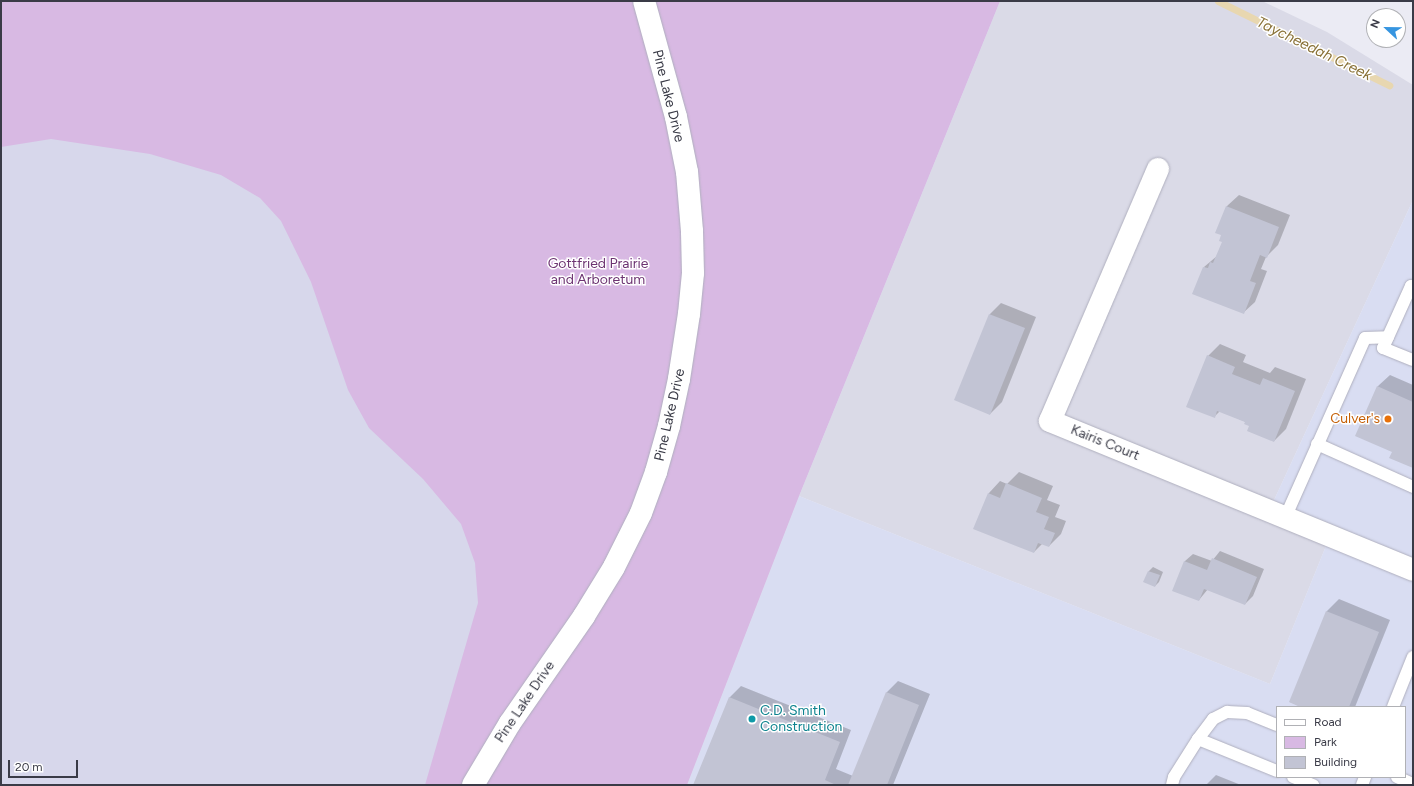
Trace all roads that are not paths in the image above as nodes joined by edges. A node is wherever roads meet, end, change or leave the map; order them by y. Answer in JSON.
{"nodes":[{"id":1,"x":644,"y":1,"type":"edge"},
{"id":2,"x":1158,"y":169,"type":"dead end"},
{"id":3,"x":1413,"y":286,"type":"edge"},
{"id":4,"x":1388,"y":337,"type":"junction"},
{"id":5,"x":1413,"y":360,"type":"edge"},
{"id":6,"x":1317,"y":444,"type":"junction"},
{"id":7,"x":1413,"y":487,"type":"edge"},
{"id":8,"x":1285,"y":518,"type":"junction"},
{"id":9,"x":1413,"y":570,"type":"edge"},
{"id":10,"x":1413,"y":657,"type":"edge"},
{"id":11,"x":1393,"y":706,"type":"edge"},
{"id":12,"x":1276,"y":725,"type":"edge"},
{"id":13,"x":1198,"y":739,"type":"junction"},
{"id":14,"x":1276,"y":771,"type":"edge"},
{"id":15,"x":1296,"y":778,"type":"edge"},
{"id":16,"x":1399,"y":778,"type":"edge"},
{"id":17,"x":1413,"y":784,"type":"edge"},
{"id":18,"x":473,"y":785,"type":"edge"},
{"id":19,"x":1172,"y":785,"type":"edge"},
{"id":20,"x":1313,"y":785,"type":"edge"}],
"edges":[{"from":1,"to":18,"type":"street","name":"Pine Lake Drive"},
{"from":2,"to":8,"type":"street","name":"Kairis Court"},
{"from":3,"to":4,"type":"lane"},
{"from":4,"to":5,"type":"lane"},
{"from":4,"to":6,"type":"lane"},
{"from":6,"to":7,"type":"lane"},
{"from":6,"to":8,"type":"lane"},
{"from":8,"to":9,"type":"street","name":"Kairis Court"},
{"from":10,"to":11,"type":"lane"},
{"from":12,"to":13,"type":"lane"},
{"from":13,"to":14,"type":"lane"},
{"from":13,"to":19,"type":"lane"},
{"from":15,"to":20,"type":"lane"},
{"from":16,"to":17,"type":"lane"}]}
